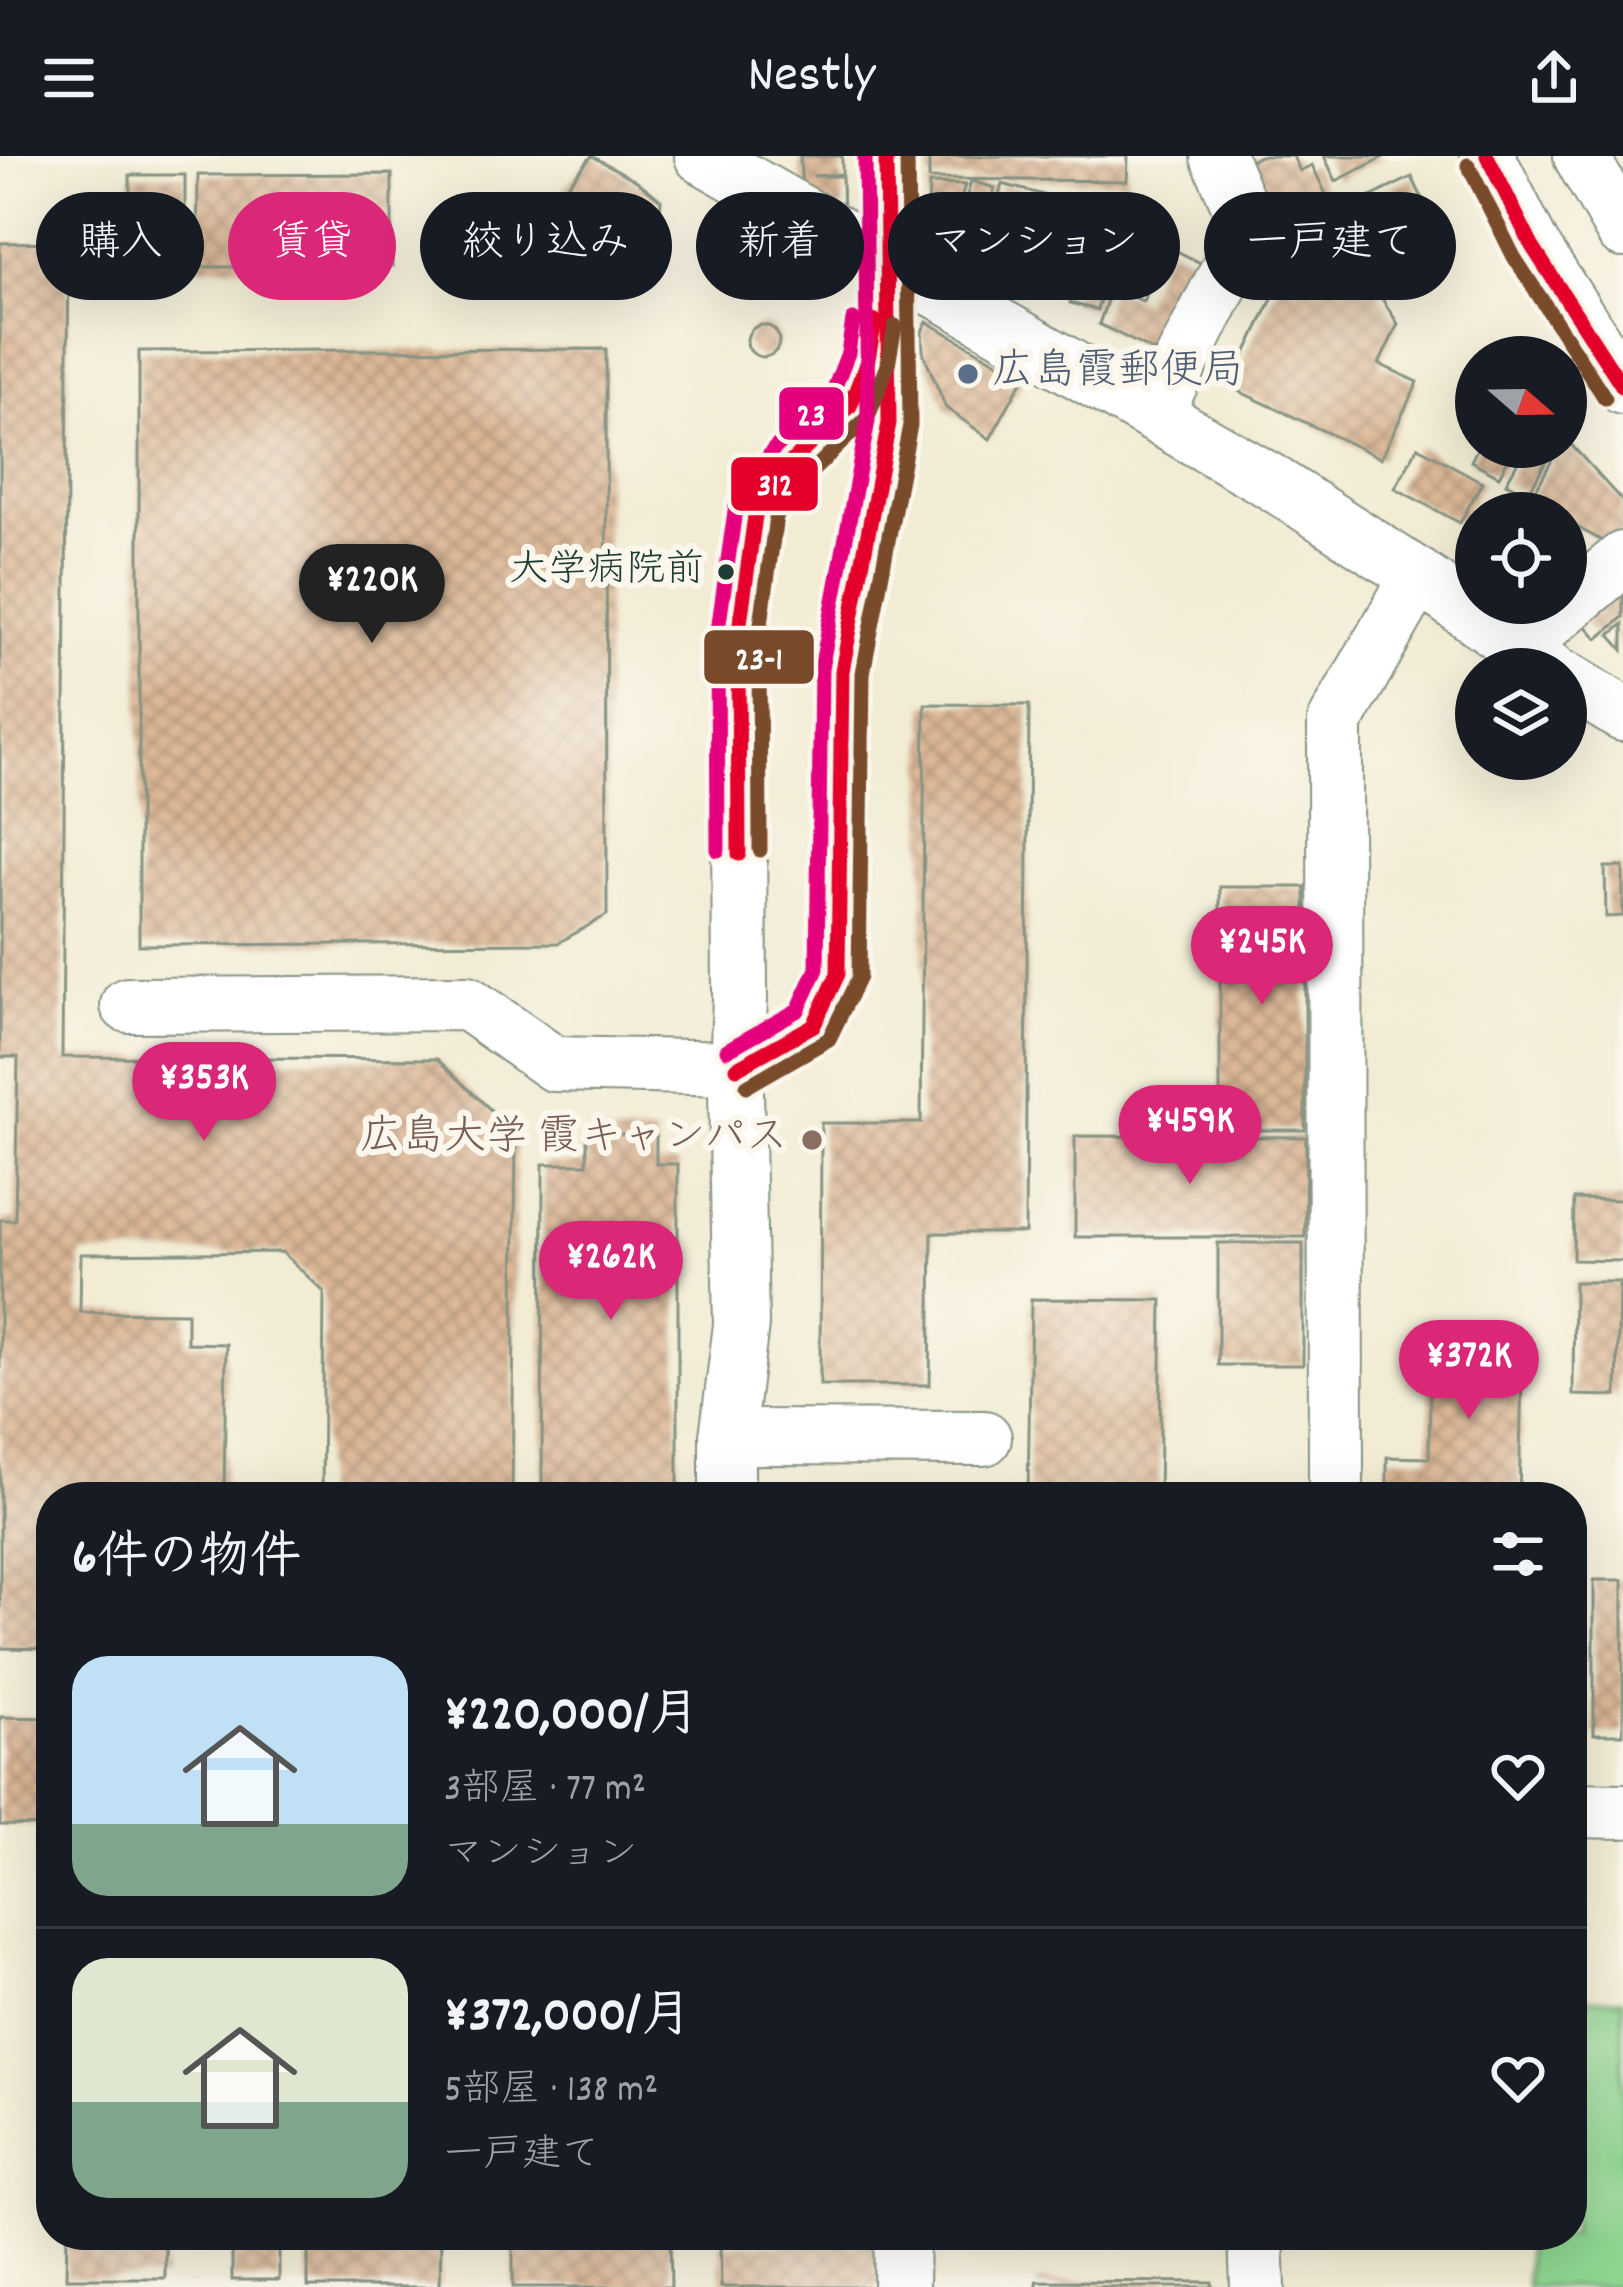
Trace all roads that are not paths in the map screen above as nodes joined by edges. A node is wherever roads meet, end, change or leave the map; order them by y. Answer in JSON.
{"nodes":[{"id":1,"x":702,"y":156,"type":"edge"},
{"id":2,"x":886,"y":156,"type":"edge"},
{"id":3,"x":1218,"y":156,"type":"edge"},
{"id":4,"x":1487,"y":156,"type":"edge"},
{"id":5,"x":1581,"y":156,"type":"edge"},
{"id":6,"x":1623,"y":230,"type":"edge"},
{"id":7,"x":886,"y":262,"type":"junction"},
{"id":8,"x":1623,"y":387,"type":"edge"},
{"id":9,"x":1155,"y":414,"type":"junction"},
{"id":10,"x":1623,"y":559,"type":"edge"},
{"id":11,"x":1418,"y":577,"type":"junction"},
{"id":12,"x":1518,"y":648,"type":"edge"},
{"id":13,"x":1544,"y":648,"type":"edge"},
{"id":14,"x":1587,"y":692,"type":"edge"},
{"id":15,"x":1623,"y":714,"type":"edge"},
{"id":16,"x":128,"y":1005,"type":"dead end"},
{"id":17,"x":736,"y":1069,"type":"junction"},
{"id":18,"x":727,"y":1437,"type":"junction"},
{"id":19,"x":984,"y":1438,"type":"dead end"},
{"id":20,"x":727,"y":1482,"type":"edge"},
{"id":21,"x":1336,"y":1482,"type":"edge"},
{"id":22,"x":1587,"y":1810,"type":"edge"},
{"id":23,"x":1623,"y":1810,"type":"edge"},
{"id":24,"x":902,"y":2250,"type":"edge"},
{"id":25,"x":1257,"y":2250,"type":"edge"},
{"id":26,"x":901,"y":2287,"type":"edge"},
{"id":27,"x":1258,"y":2287,"type":"edge"}],
"edges":[{"from":1,"to":7,"type":"street"},
{"from":2,"to":7,"type":"street"},
{"from":3,"to":9,"type":"street"},
{"from":4,"to":8,"type":"street"},
{"from":5,"to":6,"type":"street"},
{"from":7,"to":9,"type":"street"},
{"from":7,"to":17,"type":"street"},
{"from":7,"to":17,"type":"street"},
{"from":9,"to":11,"type":"street"},
{"from":10,"to":13,"type":"street"},
{"from":11,"to":12,"type":"street"},
{"from":11,"to":21,"type":"street"},
{"from":14,"to":15,"type":"street"},
{"from":16,"to":17,"type":"street"},
{"from":17,"to":18,"type":"street"},
{"from":18,"to":19,"type":"street"},
{"from":18,"to":20,"type":"street"},
{"from":22,"to":23,"type":"street"},
{"from":24,"to":26,"type":"street"},
{"from":25,"to":27,"type":"street"}]}
